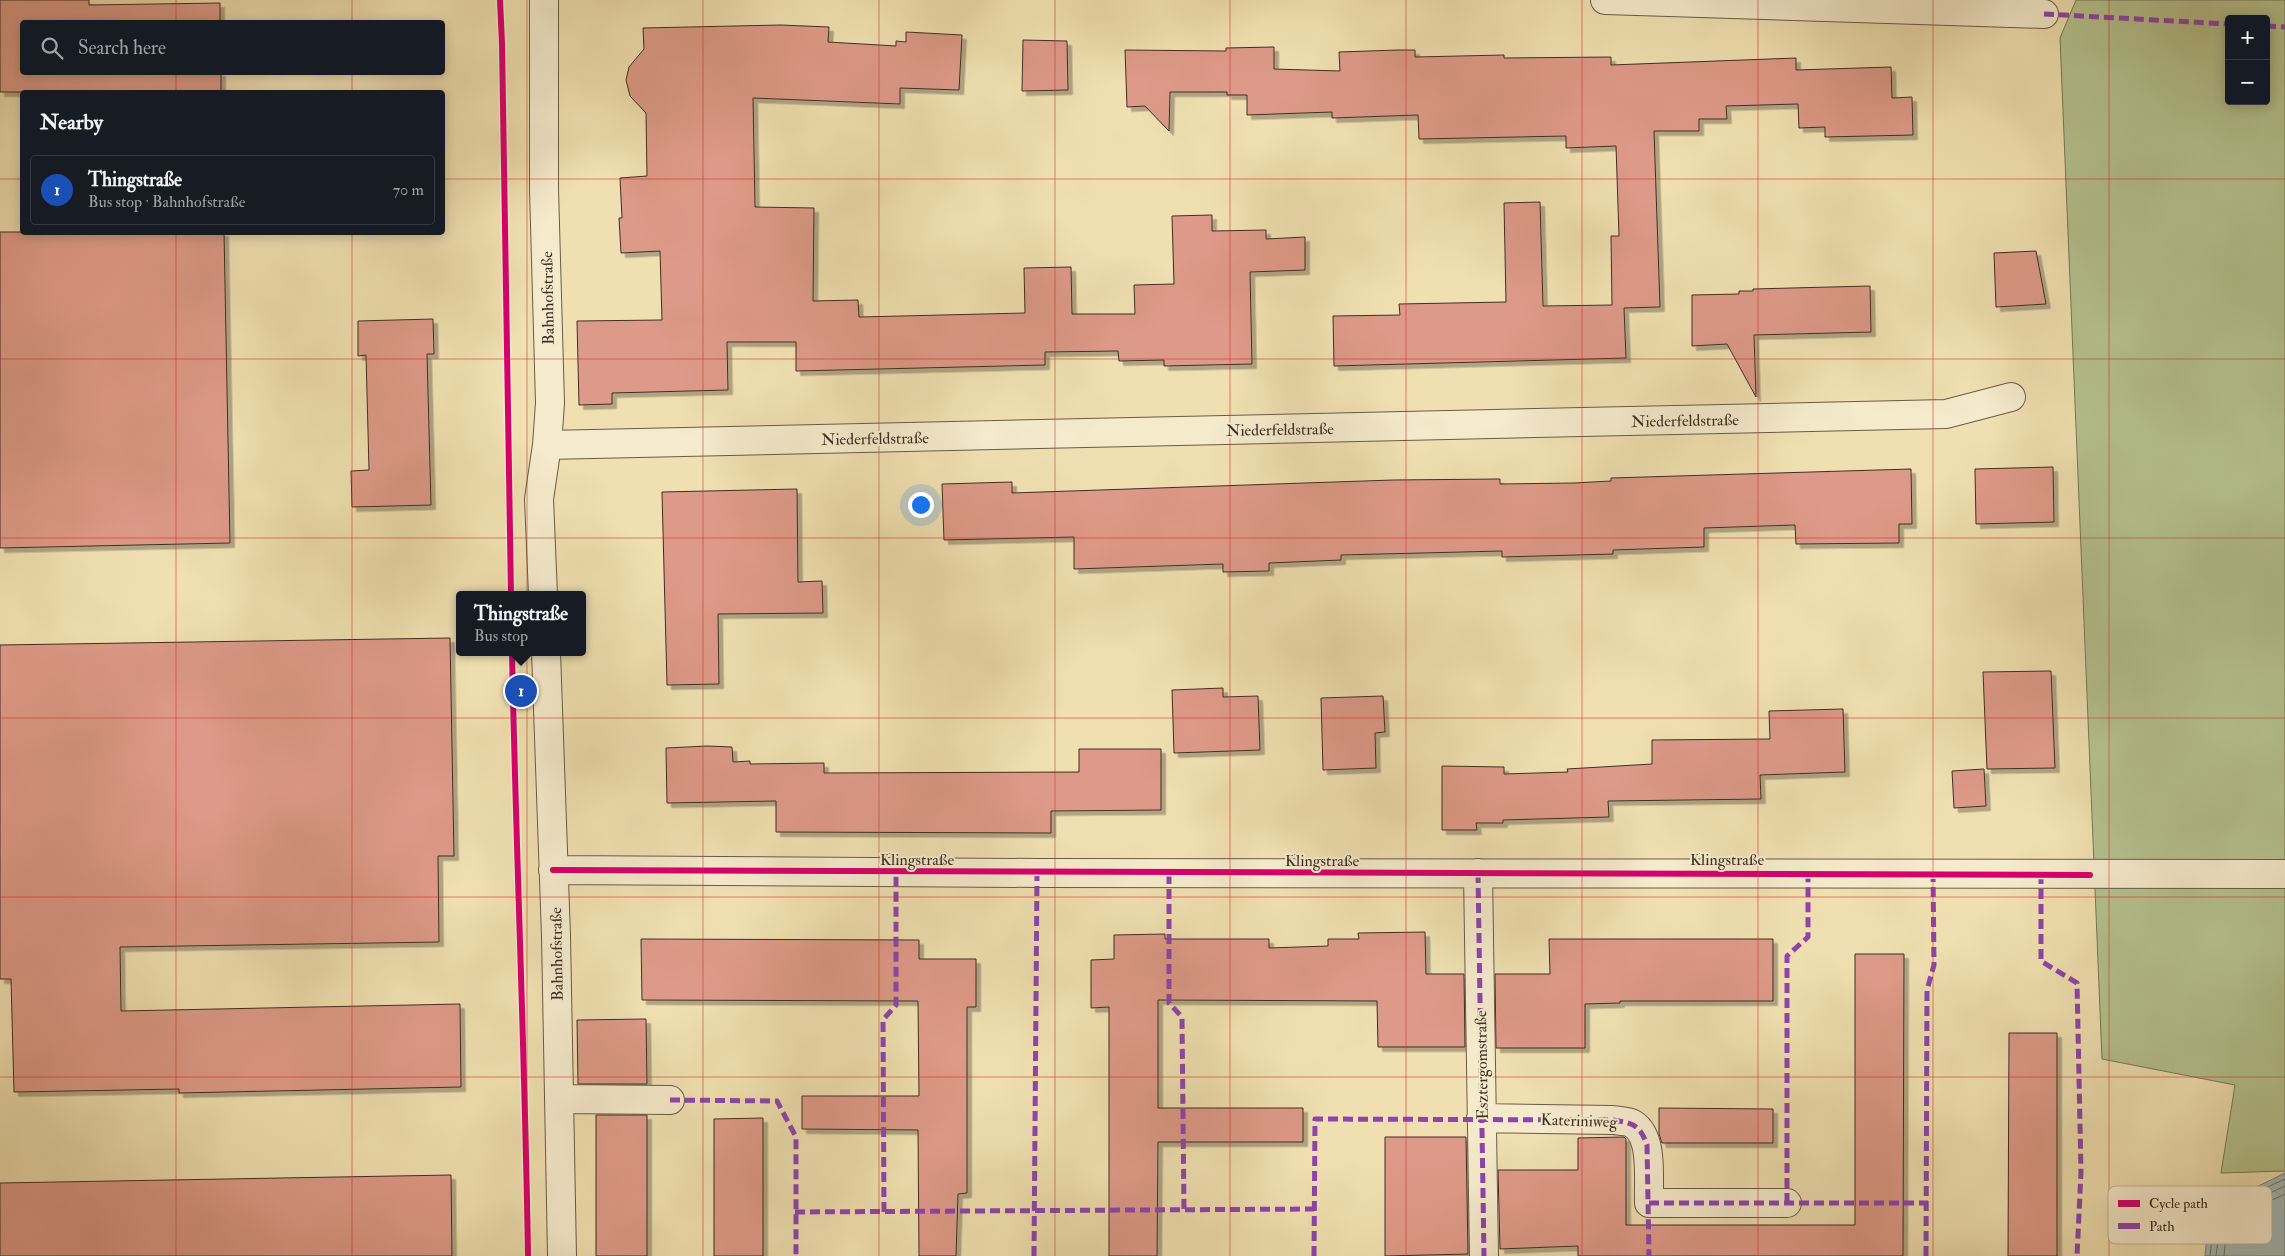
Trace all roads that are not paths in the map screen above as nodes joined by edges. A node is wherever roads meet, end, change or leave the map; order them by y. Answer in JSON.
{"nodes":[{"id":1,"x":544,"y":0,"type":"edge"},
{"id":2,"x":1605,"y":0,"type":"edge"},
{"id":3,"x":2044,"y":14,"type":"dead end"},
{"id":4,"x":2011,"y":397,"type":"dead end"},
{"id":5,"x":547,"y":445,"type":"junction"},
{"id":6,"x":543,"y":591,"type":"edge"},
{"id":7,"x":546,"y":656,"type":"edge"},
{"id":8,"x":553,"y":870,"type":"junction"},
{"id":9,"x":1478,"y":873,"type":"junction"},
{"id":10,"x":2285,"y":874,"type":"edge"},
{"id":11,"x":560,"y":1099,"type":"junction"},
{"id":12,"x":670,"y":1100,"type":"dead end"},
{"id":13,"x":1481,"y":1118,"type":"junction"},
{"id":14,"x":1787,"y":1203,"type":"dead end"},
{"id":15,"x":562,"y":1256,"type":"edge"},
{"id":16,"x":1484,"y":1256,"type":"edge"}],
"edges":[{"from":1,"to":5,"type":"street","name":"Bahnhofstraße"},
{"from":2,"to":3,"type":"street"},
{"from":4,"to":5,"type":"street","name":"Niederfeldstraße"},
{"from":5,"to":6,"type":"street","name":"Bahnhofstraße"},
{"from":7,"to":8,"type":"street","name":"Bahnhofstraße"},
{"from":8,"to":9,"type":"street","name":"Klingstraße"},
{"from":8,"to":11,"type":"street","name":"Bahnhofstraße"},
{"from":9,"to":10,"type":"street","name":"Klingstraße"},
{"from":9,"to":13,"type":"street","name":"Esztergomstraße"},
{"from":11,"to":12,"type":"street"},
{"from":11,"to":15,"type":"street","name":"Bahnhofstraße"},
{"from":13,"to":14,"type":"street","name":"Kateriniweg"},
{"from":13,"to":16,"type":"street","name":"Esztergomstraße"}]}
